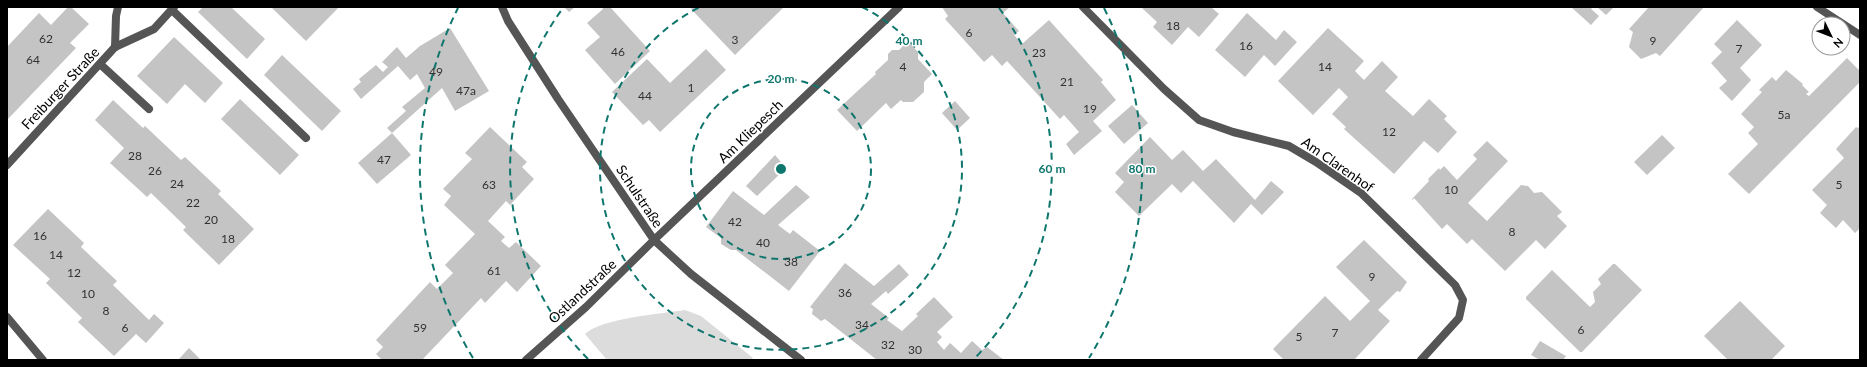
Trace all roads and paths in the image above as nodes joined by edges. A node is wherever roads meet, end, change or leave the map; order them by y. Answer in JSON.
{"nodes":[{"id":1,"x":118,"y":7,"type":"edge"},
{"id":2,"x":502,"y":7,"type":"edge"},
{"id":3,"x":899,"y":7,"type":"edge"},
{"id":4,"x":1083,"y":7,"type":"edge"},
{"id":5,"x":1816,"y":7,"type":"edge"},
{"id":6,"x":173,"y":8,"type":"edge"},
{"id":7,"x":1860,"y":35,"type":"edge"},
{"id":8,"x":115,"y":47,"type":"junction"},
{"id":9,"x":100,"y":64,"type":"junction"},
{"id":10,"x":149,"y":109,"type":"dead end"},
{"id":11,"x":306,"y":138,"type":"dead end"},
{"id":12,"x":7,"y":165,"type":"edge"},
{"id":13,"x":654,"y":240,"type":"junction"},
{"id":14,"x":7,"y":317,"type":"edge"},
{"id":15,"x":43,"y":360,"type":"edge"},
{"id":16,"x":526,"y":360,"type":"edge"},
{"id":17,"x":801,"y":360,"type":"edge"},
{"id":18,"x":1421,"y":360,"type":"edge"}],
"edges":[{"from":1,"to":8,"type":"street","name":"Freiburger Straße"},
{"from":2,"to":13,"type":"street","name":"Schulstraße"},
{"from":3,"to":13,"type":"street","name":"Am Kliepesch"},
{"from":4,"to":18,"type":"street","name":"Am Clarenhof"},
{"from":5,"to":7,"type":"street"},
{"from":6,"to":8,"type":"street","name":"Freiburger Straße"},
{"from":6,"to":11,"type":"street"},
{"from":8,"to":9,"type":"street","name":"Freiburger Straße"},
{"from":9,"to":10,"type":"street"},
{"from":9,"to":12,"type":"street","name":"Freiburger Straße"},
{"from":13,"to":16,"type":"street","name":"Ostlandstraße"},
{"from":13,"to":17,"type":"street","name":"Schulstraße"},
{"from":14,"to":15,"type":"street"}]}
